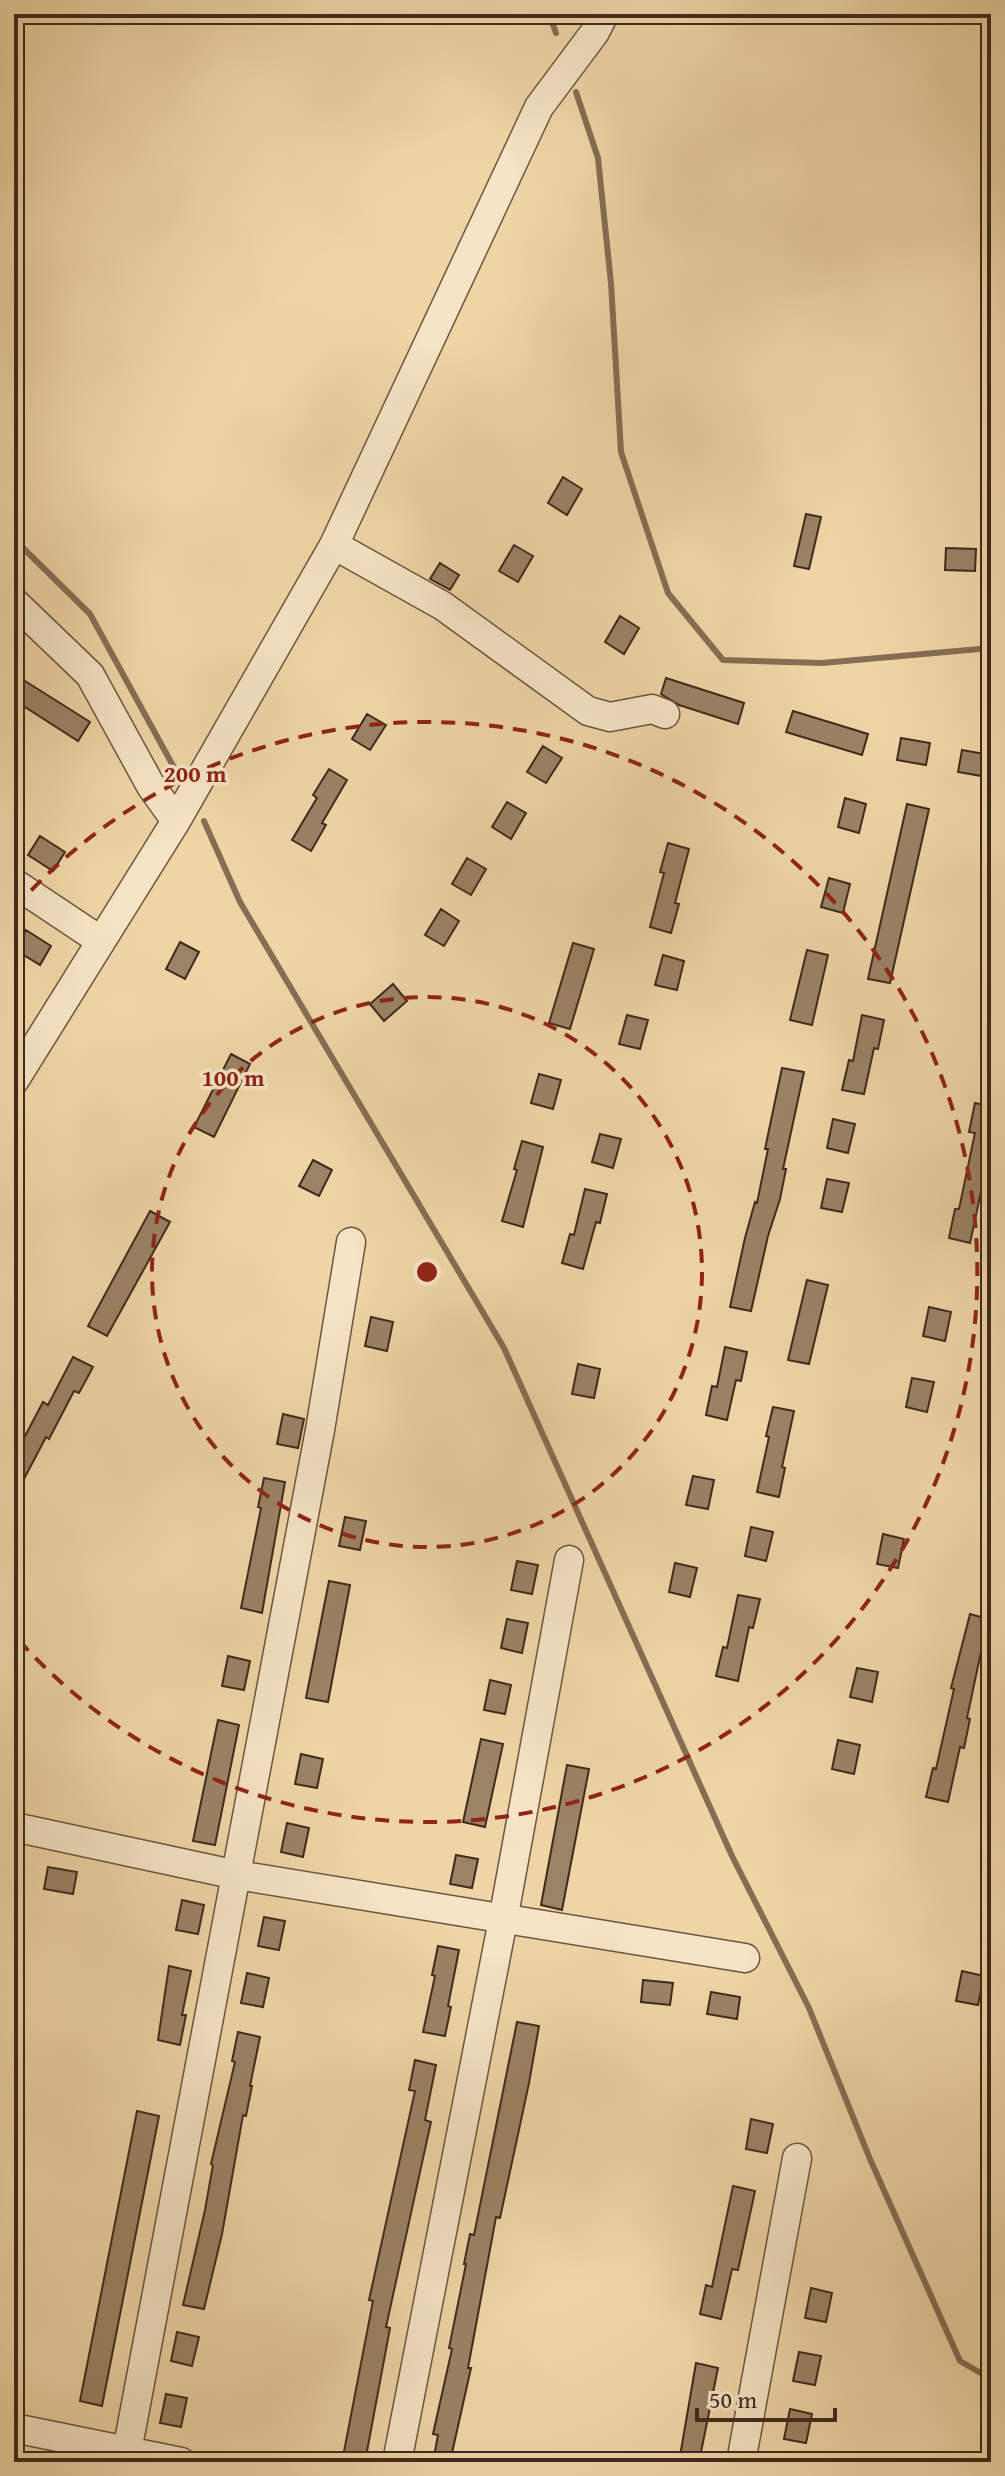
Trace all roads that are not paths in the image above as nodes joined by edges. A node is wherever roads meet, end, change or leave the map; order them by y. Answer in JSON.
{"nodes":[{"id":1,"x":604,"y":14,"type":"edge"},
{"id":2,"x":334,"y":545,"type":"junction"},
{"id":3,"x":14,"y":602,"type":"edge"},
{"id":4,"x":665,"y":714,"type":"dead end"},
{"id":5,"x":176,"y":821,"type":"junction"},
{"id":6,"x":14,"y":883,"type":"edge"},
{"id":7,"x":101,"y":941,"type":"junction"},
{"id":8,"x":14,"y":1081,"type":"edge"},
{"id":9,"x":351,"y":1242,"type":"dead end"},
{"id":10,"x":569,"y":1560,"type":"dead end"},
{"id":11,"x":14,"y":1827,"type":"edge"},
{"id":12,"x":237,"y":1875,"type":"junction"},
{"id":13,"x":503,"y":1920,"type":"junction"},
{"id":14,"x":745,"y":1958,"type":"dead end"},
{"id":15,"x":797,"y":2158,"type":"dead end"},
{"id":16,"x":14,"y":2428,"type":"edge"},
{"id":17,"x":126,"y":2456,"type":"edge"},
{"id":18,"x":181,"y":2462,"type":"edge"},
{"id":19,"x":397,"y":2462,"type":"edge"},
{"id":20,"x":741,"y":2462,"type":"edge"}],
"edges":[{"from":1,"to":2,"type":"street"},
{"from":2,"to":4,"type":"street"},
{"from":2,"to":5,"type":"street"},
{"from":3,"to":5,"type":"street"},
{"from":5,"to":7,"type":"street"},
{"from":6,"to":7,"type":"street"},
{"from":7,"to":8,"type":"street"},
{"from":9,"to":12,"type":"street"},
{"from":10,"to":13,"type":"street"},
{"from":11,"to":12,"type":"street"},
{"from":12,"to":13,"type":"street"},
{"from":12,"to":17,"type":"street"},
{"from":13,"to":14,"type":"street"},
{"from":13,"to":19,"type":"street"},
{"from":15,"to":20,"type":"street"},
{"from":16,"to":17,"type":"street"},
{"from":17,"to":18,"type":"street"}]}
